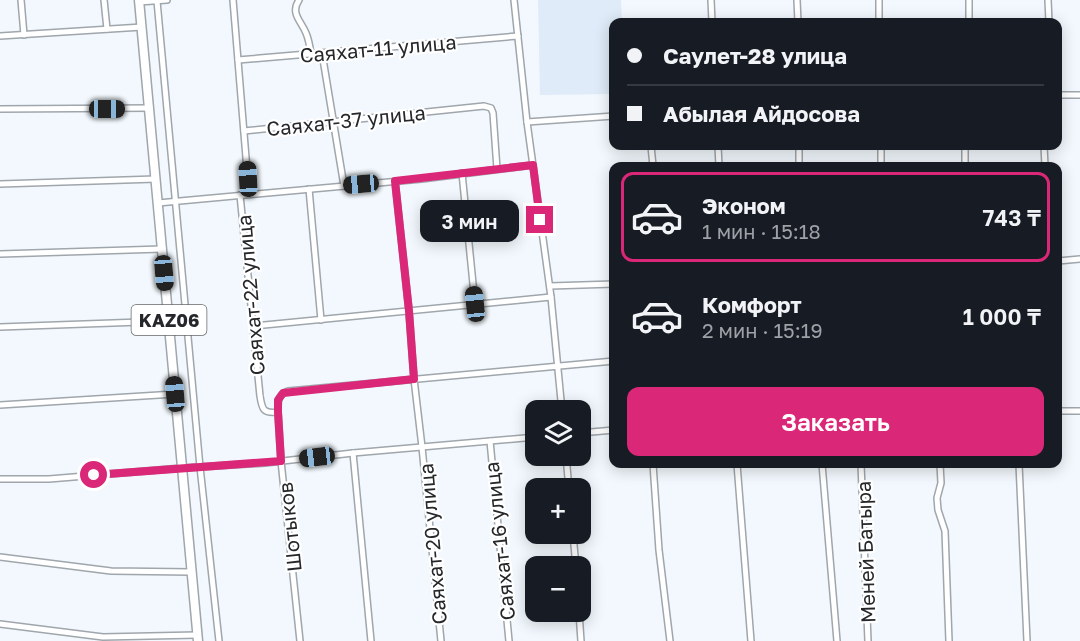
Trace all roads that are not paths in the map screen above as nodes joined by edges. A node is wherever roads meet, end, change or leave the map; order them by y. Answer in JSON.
{"nodes":[{"id":1,"x":21,"y":0,"type":"edge"},
{"id":2,"x":104,"y":0,"type":"edge"},
{"id":3,"x":167,"y":0,"type":"edge"},
{"id":4,"x":233,"y":0,"type":"edge"},
{"id":5,"x":299,"y":0,"type":"edge"},
{"id":6,"x":514,"y":0,"type":"edge"},
{"id":7,"x":711,"y":0,"type":"edge"},
{"id":8,"x":797,"y":0,"type":"edge"},
{"id":9,"x":879,"y":0,"type":"edge"},
{"id":10,"x":969,"y":0,"type":"edge"},
{"id":11,"x":1048,"y":0,"type":"edge"},
{"id":12,"x":139,"y":1,"type":"edge"},
{"id":13,"x":157,"y":1,"type":"edge"},
{"id":14,"x":712,"y":18,"type":"edge"},
{"id":15,"x":798,"y":18,"type":"edge"},
{"id":16,"x":879,"y":18,"type":"edge"},
{"id":17,"x":969,"y":18,"type":"edge"},
{"id":18,"x":1049,"y":18,"type":"edge"},
{"id":19,"x":142,"y":27,"type":"junction"},
{"id":20,"x":107,"y":29,"type":"junction"},
{"id":21,"x":24,"y":35,"type":"junction"},
{"id":22,"x":0,"y":36,"type":"edge"},
{"id":23,"x":518,"y":36,"type":"junction"},
{"id":24,"x":322,"y":53,"type":"junction"},
{"id":25,"x":311,"y":54,"type":"junction"},
{"id":26,"x":238,"y":60,"type":"junction"},
{"id":27,"x":1062,"y":95,"type":"edge"},
{"id":28,"x":1080,"y":95,"type":"edge"},
{"id":29,"x":150,"y":108,"type":"junction"},
{"id":30,"x":0,"y":109,"type":"edge"},
{"id":31,"x":609,"y":116,"type":"edge"},
{"id":32,"x":333,"y":121,"type":"junction"},
{"id":33,"x":527,"y":122,"type":"junction"},
{"id":34,"x":244,"y":131,"type":"junction"},
{"id":35,"x":533,"y":165,"type":"junction"},
{"id":36,"x":497,"y":169,"type":"junction"},
{"id":37,"x":462,"y":173,"type":"junction"},
{"id":38,"x":156,"y":179,"type":"junction"},
{"id":39,"x":395,"y":181,"type":"junction"},
{"id":40,"x":0,"y":184,"type":"edge"},
{"id":41,"x":344,"y":186,"type":"junction"},
{"id":42,"x":309,"y":189,"type":"junction"},
{"id":43,"x":249,"y":194,"type":"junction"},
{"id":44,"x":240,"y":195,"type":"junction"},
{"id":45,"x":175,"y":201,"type":"junction"},
{"id":46,"x":158,"y":202,"type":"junction"},
{"id":47,"x":162,"y":249,"type":"junction"},
{"id":48,"x":0,"y":254,"type":"edge"},
{"id":49,"x":1080,"y":259,"type":"edge"},
{"id":50,"x":1062,"y":261,"type":"edge"},
{"id":51,"x":609,"y":284,"type":"edge"},
{"id":52,"x":550,"y":286,"type":"junction"},
{"id":53,"x":551,"y":297,"type":"junction"},
{"id":54,"x":475,"y":304,"type":"junction"},
{"id":55,"x":409,"y":311,"type":"junction"},
{"id":56,"x":321,"y":320,"type":"junction"},
{"id":57,"x":169,"y":321,"type":"junction"},
{"id":58,"x":253,"y":326,"type":"junction"},
{"id":59,"x":0,"y":327,"type":"edge"},
{"id":60,"x":609,"y":361,"type":"edge"},
{"id":61,"x":557,"y":366,"type":"junction"},
{"id":62,"x":414,"y":379,"type":"junction"},
{"id":63,"x":175,"y":394,"type":"junction"},
{"id":64,"x":561,"y":400,"type":"edge"},
{"id":65,"x":0,"y":405,"type":"edge"},
{"id":66,"x":1062,"y":411,"type":"edge"},
{"id":67,"x":1080,"y":411,"type":"edge"},
{"id":68,"x":278,"y":412,"type":"junction"},
{"id":69,"x":609,"y":430,"type":"edge"},
{"id":70,"x":591,"y":432,"type":"edge"},
{"id":71,"x":525,"y":438,"type":"edge"},
{"id":72,"x":490,"y":441,"type":"junction"},
{"id":73,"x":422,"y":447,"type":"junction"},
{"id":74,"x":353,"y":453,"type":"junction"},
{"id":75,"x":281,"y":461,"type":"junction"},
{"id":76,"x":200,"y":467,"type":"junction"},
{"id":77,"x":182,"y":468,"type":"junction"},
{"id":78,"x":653,"y":468,"type":"edge"},
{"id":79,"x":737,"y":468,"type":"edge"},
{"id":80,"x":822,"y":468,"type":"edge"},
{"id":81,"x":861,"y":468,"type":"edge"},
{"id":82,"x":940,"y":468,"type":"edge"},
{"id":83,"x":1019,"y":468,"type":"edge"},
{"id":84,"x":0,"y":479,"type":"edge"},
{"id":85,"x":0,"y":557,"type":"edge"},
{"id":86,"x":191,"y":572,"type":"junction"},
{"id":87,"x":580,"y":622,"type":"edge"},
{"id":88,"x":0,"y":624,"type":"edge"},
{"id":89,"x":197,"y":638,"type":"edge"},
{"id":90,"x":219,"y":641,"type":"edge"},
{"id":91,"x":300,"y":641,"type":"edge"},
{"id":92,"x":371,"y":641,"type":"edge"},
{"id":93,"x":441,"y":641,"type":"edge"},
{"id":94,"x":509,"y":641,"type":"edge"},
{"id":95,"x":581,"y":641,"type":"edge"},
{"id":96,"x":670,"y":641,"type":"edge"},
{"id":97,"x":751,"y":641,"type":"edge"},
{"id":98,"x":837,"y":641,"type":"edge"},
{"id":99,"x":868,"y":641,"type":"edge"},
{"id":100,"x":949,"y":641,"type":"edge"},
{"id":101,"x":1027,"y":641,"type":"edge"}],
"edges":[{"from":1,"to":21,"type":"street"},
{"from":2,"to":20,"type":"street"},
{"from":3,"to":13,"type":"street"},
{"from":4,"to":26,"type":"street","name":"Саяхат-22 улица"},
{"from":5,"to":25,"type":"street"},
{"from":6,"to":23,"type":"street"},
{"from":7,"to":14,"type":"street"},
{"from":8,"to":15,"type":"street"},
{"from":9,"to":16,"type":"street"},
{"from":10,"to":17,"type":"street"},
{"from":11,"to":18,"type":"street"},
{"from":12,"to":13,"type":"street"},
{"from":12,"to":19,"type":"main road","number":"KAZ06"},
{"from":13,"to":45,"type":"street"},
{"from":19,"to":20,"type":"street"},
{"from":19,"to":29,"type":"main road","number":"KAZ06"},
{"from":20,"to":21,"type":"street"},
{"from":21,"to":22,"type":"street"},
{"from":23,"to":24,"type":"street","name":"Саяхат-11 улица"},
{"from":23,"to":33,"type":"street"},
{"from":24,"to":25,"type":"street","name":"Саяхат-11 улица"},
{"from":24,"to":32,"type":"street"},
{"from":25,"to":26,"type":"street","name":"Саяхат-11 улица"},
{"from":26,"to":34,"type":"street","name":"Саяхат-22 улица"},
{"from":27,"to":28,"type":"street"},
{"from":29,"to":30,"type":"street"},
{"from":29,"to":38,"type":"main road","number":"KAZ06"},
{"from":31,"to":33,"type":"street"},
{"from":32,"to":34,"type":"street","name":"Саяхат-37 улица"},
{"from":32,"to":36,"type":"street","name":"Саяхат-37 улица"},
{"from":32,"to":41,"type":"street"},
{"from":33,"to":35,"type":"street"},
{"from":34,"to":43,"type":"street","name":"Саяхат-22 улица"},
{"from":35,"to":36,"type":"street"},
{"from":35,"to":52,"type":"street"},
{"from":36,"to":37,"type":"street"},
{"from":37,"to":39,"type":"street"},
{"from":37,"to":54,"type":"street"},
{"from":38,"to":40,"type":"street"},
{"from":38,"to":46,"type":"main road","number":"KAZ06"},
{"from":39,"to":41,"type":"street"},
{"from":39,"to":55,"type":"street","name":"Саяхат-20 улица"},
{"from":41,"to":42,"type":"street"},
{"from":42,"to":43,"type":"street"},
{"from":42,"to":56,"type":"street"},
{"from":43,"to":44,"type":"street"},
{"from":44,"to":45,"type":"street"},
{"from":44,"to":58,"type":"street","name":"Саяхат-22 улица"},
{"from":45,"to":46,"type":"street"},
{"from":45,"to":76,"type":"street"},
{"from":46,"to":47,"type":"main road","number":"KAZ06"},
{"from":47,"to":48,"type":"street"},
{"from":47,"to":57,"type":"main road","number":"KAZ06"},
{"from":49,"to":50,"type":"street"},
{"from":51,"to":52,"type":"street"},
{"from":52,"to":53,"type":"street"},
{"from":53,"to":54,"type":"street"},
{"from":53,"to":61,"type":"street"},
{"from":54,"to":55,"type":"street"},
{"from":55,"to":56,"type":"street"},
{"from":55,"to":62,"type":"street","name":"Саяхат-20 улица"},
{"from":56,"to":58,"type":"street"},
{"from":57,"to":59,"type":"street"},
{"from":57,"to":63,"type":"main road","number":"KAZ06"},
{"from":58,"to":68,"type":"street","name":"Саяхат-22 улица"},
{"from":60,"to":61,"type":"street"},
{"from":61,"to":62,"type":"street"},
{"from":61,"to":64,"type":"street"},
{"from":62,"to":68,"type":"street"},
{"from":62,"to":73,"type":"street","name":"Саяхат-20 улица"},
{"from":63,"to":65,"type":"street"},
{"from":63,"to":77,"type":"main road","number":"KAZ06"},
{"from":66,"to":67,"type":"street"},
{"from":68,"to":75,"type":"street","name":"Шотыков"},
{"from":69,"to":70,"type":"street"},
{"from":71,"to":72,"type":"street"},
{"from":72,"to":73,"type":"street"},
{"from":72,"to":94,"type":"street","name":"Саяхат-16 улица"},
{"from":73,"to":74,"type":"street"},
{"from":73,"to":93,"type":"street","name":"Саяхат-20 улица"},
{"from":74,"to":75,"type":"street"},
{"from":74,"to":92,"type":"street"},
{"from":75,"to":76,"type":"street"},
{"from":75,"to":91,"type":"street","name":"Шотыков"},
{"from":76,"to":77,"type":"street"},
{"from":76,"to":90,"type":"street"},
{"from":77,"to":84,"type":"street"},
{"from":77,"to":86,"type":"main road","number":"KAZ06"},
{"from":78,"to":96,"type":"street"},
{"from":79,"to":97,"type":"street"},
{"from":80,"to":98,"type":"street"},
{"from":81,"to":99,"type":"street","name":"Меней Батыра"},
{"from":82,"to":100,"type":"street"},
{"from":83,"to":101,"type":"street"},
{"from":85,"to":86,"type":"street"},
{"from":86,"to":89,"type":"main road","number":"KAZ06"},
{"from":87,"to":95,"type":"street"},
{"from":88,"to":89,"type":"street"}]}
